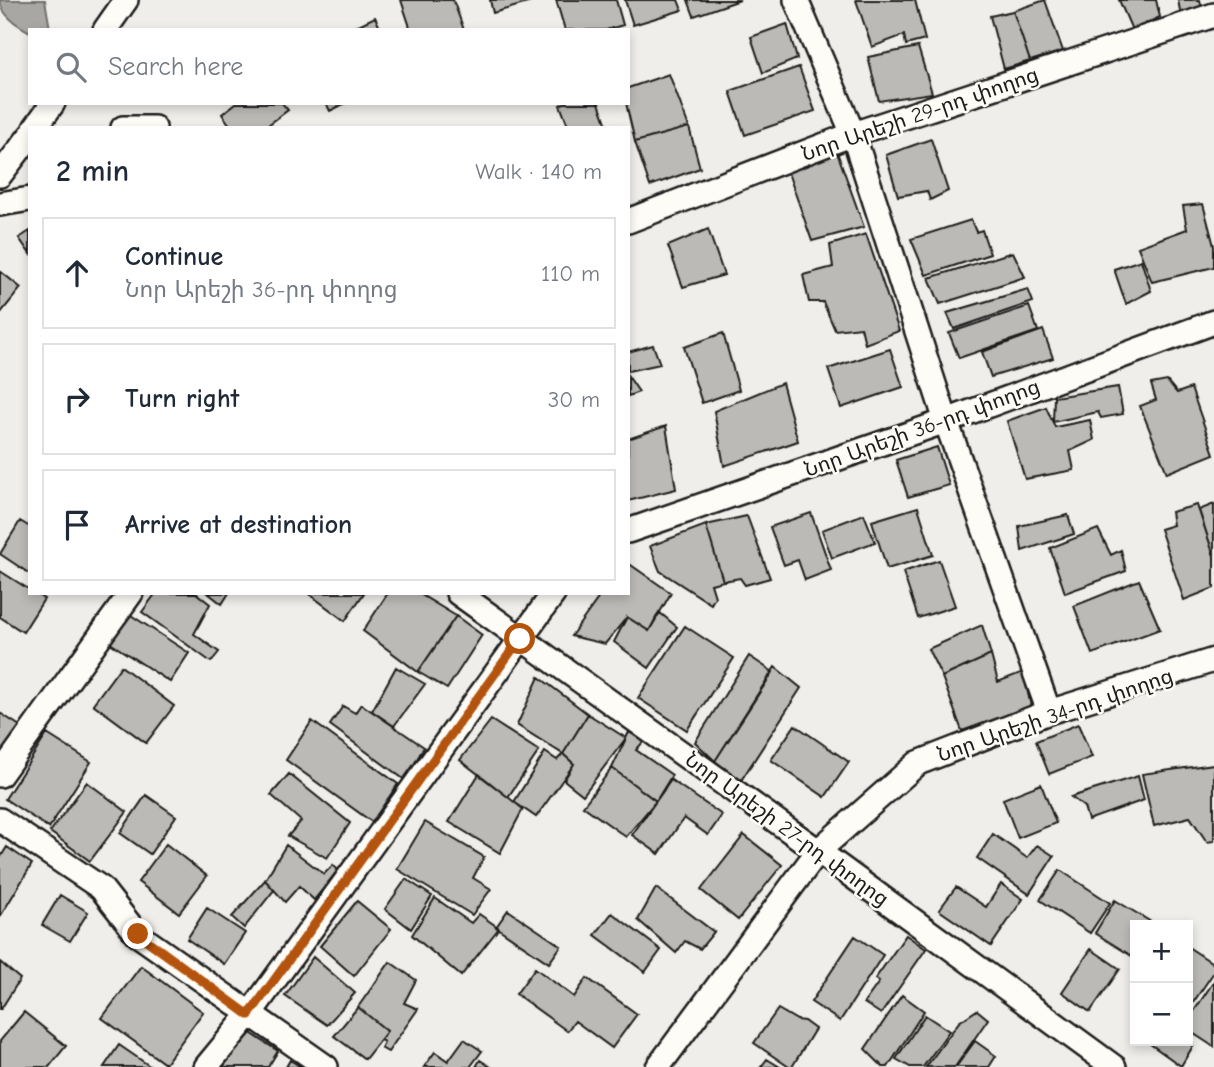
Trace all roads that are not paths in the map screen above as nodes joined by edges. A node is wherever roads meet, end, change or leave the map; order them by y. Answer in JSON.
{"nodes":[{"id":1,"x":126,"y":0,"type":"edge"},
{"id":2,"x":796,"y":0,"type":"edge"},
{"id":3,"x":1214,"y":15,"type":"edge"},
{"id":4,"x":106,"y":28,"type":"edge"},
{"id":5,"x":52,"y":105,"type":"edge"},
{"id":6,"x":38,"y":126,"type":"edge"},
{"id":7,"x":853,"y":134,"type":"junction"},
{"id":8,"x":28,"y":140,"type":"edge"},
{"id":9,"x":0,"y":175,"type":"edge"},
{"id":10,"x":28,"y":199,"type":"edge"},
{"id":11,"x":0,"y":204,"type":"edge"},
{"id":12,"x":630,"y":220,"type":"edge"},
{"id":13,"x":1214,"y":322,"type":"edge"},
{"id":14,"x":946,"y":421,"type":"junction"},
{"id":15,"x":630,"y":530,"type":"edge"},
{"id":16,"x":130,"y":595,"type":"edge"},
{"id":17,"x":461,"y":595,"type":"edge"},
{"id":18,"x":553,"y":595,"type":"edge"},
{"id":19,"x":520,"y":639,"type":"junction"},
{"id":20,"x":1214,"y":660,"type":"edge"},
{"id":21,"x":1049,"y":712,"type":"junction"},
{"id":22,"x":0,"y":775,"type":"edge"},
{"id":23,"x":0,"y":820,"type":"edge"},
{"id":24,"x":818,"y":851,"type":"junction"},
{"id":25,"x":249,"y":1015,"type":"junction"},
{"id":26,"x":206,"y":1067,"type":"edge"},
{"id":27,"x":326,"y":1067,"type":"edge"},
{"id":28,"x":658,"y":1067,"type":"edge"},
{"id":29,"x":1114,"y":1067,"type":"edge"}],
"edges":[{"from":1,"to":4,"type":"street"},
{"from":2,"to":7,"type":"street"},
{"from":3,"to":7,"type":"street","name":"Նոր Արեշի 29-րդ փողոց"},
{"from":5,"to":6,"type":"street"},
{"from":7,"to":12,"type":"street","name":"Նոր Արեշի 29-րդ փողոց"},
{"from":7,"to":14,"type":"street"},
{"from":8,"to":9,"type":"street"},
{"from":10,"to":11,"type":"street"},
{"from":13,"to":14,"type":"street","name":"Նոր Արեշի 36-րդ փողոց"},
{"from":14,"to":15,"type":"street","name":"Նոր Արեշի 36-րդ փողոց"},
{"from":14,"to":21,"type":"street"},
{"from":16,"to":22,"type":"street"},
{"from":17,"to":19,"type":"street","name":"Նոր Արեշի 27-րդ փողոց"},
{"from":18,"to":19,"type":"street"},
{"from":19,"to":24,"type":"street","name":"Նոր Արեշի 27-րդ փողոց"},
{"from":19,"to":25,"type":"street"},
{"from":20,"to":21,"type":"street","name":"Նոր Արեշի 34-րդ փողոց"},
{"from":21,"to":24,"type":"street","name":"Նոր Արեշի 34-րդ փողոց"},
{"from":23,"to":25,"type":"street"},
{"from":24,"to":28,"type":"street","name":"Նոր Արեշի 34-րդ փողոց"},
{"from":24,"to":29,"type":"street","name":"Նոր Արեշի 27-րդ փողոց"},
{"from":25,"to":26,"type":"street"},
{"from":25,"to":27,"type":"street"}]}
